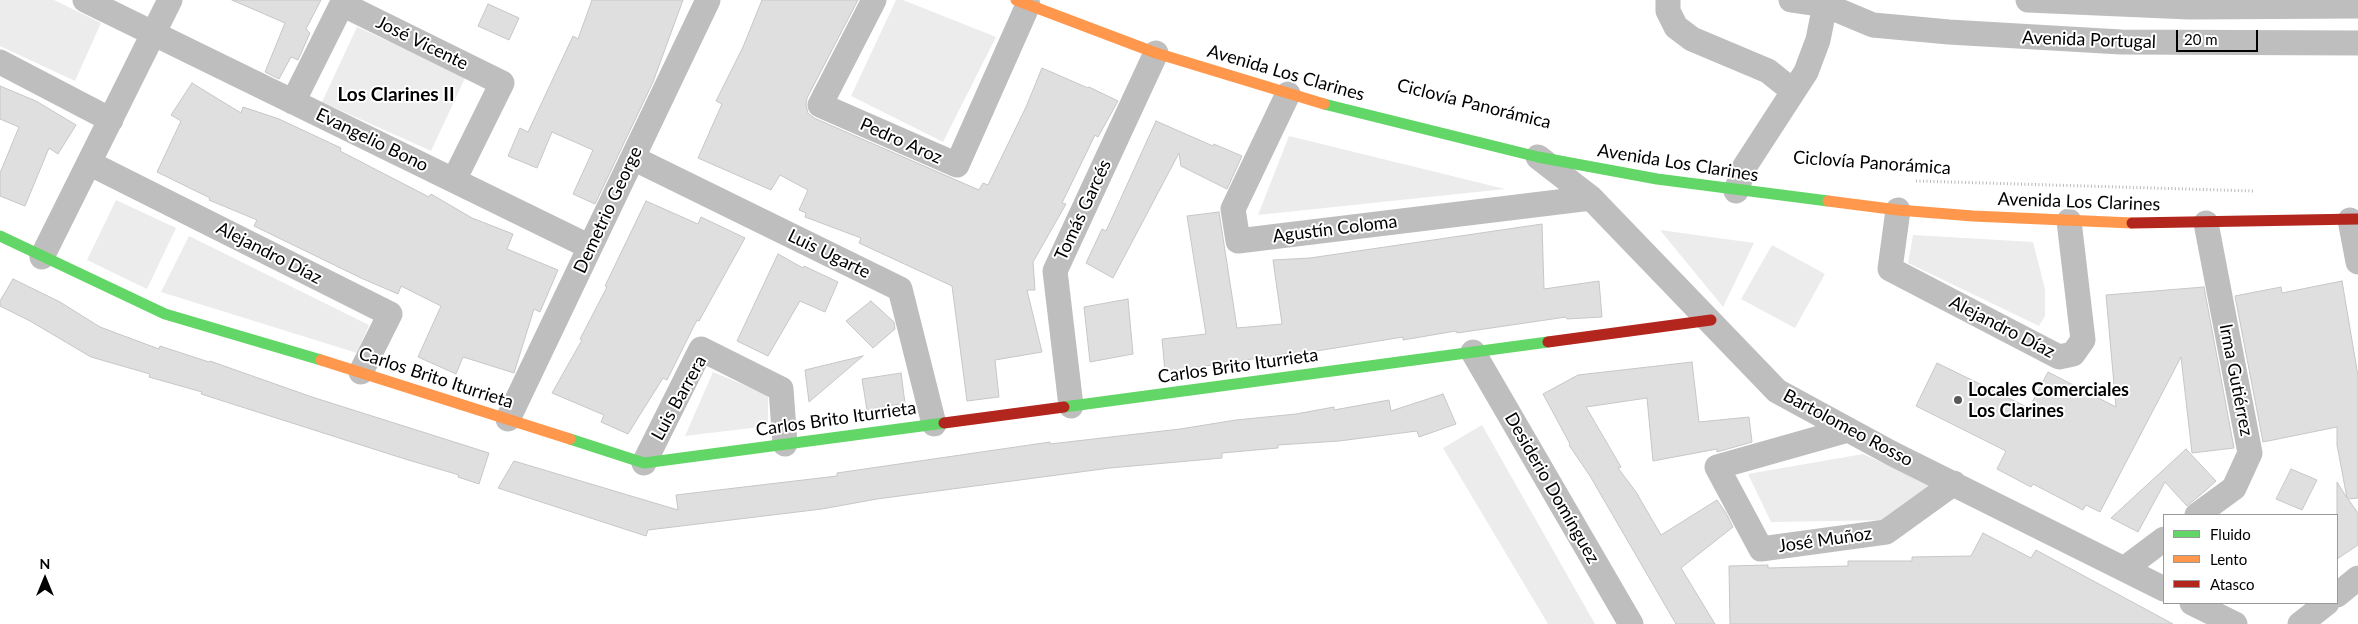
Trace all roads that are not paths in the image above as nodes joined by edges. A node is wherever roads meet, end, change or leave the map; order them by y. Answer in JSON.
{"nodes":[{"id":1,"x":85,"y":0,"type":"edge"},
{"id":2,"x":170,"y":0,"type":"edge"},
{"id":3,"x":708,"y":0,"type":"edge"},
{"id":4,"x":874,"y":0,"type":"edge"},
{"id":5,"x":1668,"y":0,"type":"edge"},
{"id":6,"x":1791,"y":0,"type":"edge"},
{"id":7,"x":2028,"y":0,"type":"edge"},
{"id":8,"x":1022,"y":2,"type":"edge"},
{"id":9,"x":1834,"y":2,"type":"edge"},
{"id":10,"x":2084,"y":2,"type":"edge"},
{"id":11,"x":2358,"y":6,"type":"edge"},
{"id":12,"x":154,"y":32,"type":"junction"},
{"id":13,"x":2358,"y":43,"type":"edge"},
{"id":14,"x":1156,"y":53,"type":"junction"},
{"id":15,"x":0,"y":62,"type":"edge"},
{"id":16,"x":1793,"y":92,"type":"junction"},
{"id":17,"x":1288,"y":94,"type":"junction"},
{"id":18,"x":294,"y":102,"type":"junction"},
{"id":19,"x":110,"y":120,"type":"junction"},
{"id":20,"x":1538,"y":157,"type":"junction"},
{"id":21,"x":633,"y":158,"type":"junction"},
{"id":22,"x":89,"y":163,"type":"junction"},
{"id":23,"x":454,"y":180,"type":"junction"},
{"id":24,"x":1736,"y":191,"type":"junction"},
{"id":25,"x":1591,"y":198,"type":"junction"},
{"id":26,"x":1898,"y":210,"type":"junction"},
{"id":27,"x":2354,"y":220,"type":"edge"},
{"id":28,"x":2069,"y":221,"type":"junction"},
{"id":29,"x":2206,"y":223,"type":"junction"},
{"id":30,"x":0,"y":236,"type":"edge"},
{"id":31,"x":590,"y":247,"type":"junction"},
{"id":32,"x":42,"y":256,"type":"junction"},
{"id":33,"x":2358,"y":262,"type":"edge"},
{"id":34,"x":1711,"y":320,"type":"junction"},
{"id":35,"x":1473,"y":352,"type":"junction"},
{"id":36,"x":361,"y":372,"type":"junction"},
{"id":37,"x":1071,"y":406,"type":"junction"},
{"id":38,"x":508,"y":419,"type":"junction"},
{"id":39,"x":934,"y":424,"type":"junction"},
{"id":40,"x":1848,"y":430,"type":"junction"},
{"id":41,"x":785,"y":444,"type":"junction"},
{"id":42,"x":644,"y":462,"type":"junction"},
{"id":43,"x":1954,"y":483,"type":"junction"},
{"id":44,"x":2198,"y":514,"type":"edge"},
{"id":45,"x":2163,"y":540,"type":"edge"},
{"id":46,"x":2124,"y":569,"type":"junction"},
{"id":47,"x":2358,"y":578,"type":"edge"},
{"id":48,"x":2163,"y":588,"type":"edge"},
{"id":49,"x":2338,"y":594,"type":"edge"},
{"id":50,"x":2194,"y":604,"type":"edge"},
{"id":51,"x":2326,"y":604,"type":"edge"},
{"id":52,"x":1631,"y":624,"type":"edge"},
{"id":53,"x":2235,"y":624,"type":"edge"},
{"id":54,"x":2300,"y":624,"type":"edge"}],
"edges":[{"from":1,"to":12,"type":"street","name":"Evangelio Bono"},
{"from":2,"to":12,"type":"street"},
{"from":3,"to":21,"type":"street","name":"Demetrio George"},
{"from":4,"to":8,"type":"street","name":"Pedro Aroz"},
{"from":5,"to":16,"type":"street"},
{"from":6,"to":9,"type":"street","name":"Avenida Portugal"},
{"from":7,"to":10,"type":"street","name":"Avenida Portugal"},
{"from":8,"to":14,"type":"street","name":"Avenida Los Clarines"},
{"from":9,"to":13,"type":"street","name":"Avenida Portugal"},
{"from":9,"to":16,"type":"street"},
{"from":10,"to":11,"type":"street","name":"Avenida Portugal"},
{"from":12,"to":18,"type":"street","name":"Evangelio Bono"},
{"from":12,"to":19,"type":"street"},
{"from":14,"to":17,"type":"street","name":"Avenida Los Clarines"},
{"from":14,"to":37,"type":"street","name":"Tomás Garcés"},
{"from":15,"to":19,"type":"street"},
{"from":16,"to":24,"type":"street"},
{"from":17,"to":20,"type":"street","name":"Avenida Los Clarines"},
{"from":17,"to":25,"type":"street","name":"Agustín Coloma"},
{"from":18,"to":23,"type":"street","name":"Evangelio Bono"},
{"from":18,"to":23,"type":"street","name":"José Vicente"},
{"from":19,"to":22,"type":"street"},
{"from":20,"to":24,"type":"street","name":"Avenida Los Clarines"},
{"from":20,"to":25,"type":"street","name":"Bartolomeo Rosso"},
{"from":21,"to":31,"type":"street","name":"Demetrio George"},
{"from":21,"to":39,"type":"street","name":"Luis Ugarte"},
{"from":22,"to":32,"type":"street"},
{"from":22,"to":36,"type":"street","name":"Alejandro Díaz"},
{"from":23,"to":31,"type":"street","name":"Evangelio Bono"},
{"from":24,"to":26,"type":"street","name":"Avenida Los Clarines"},
{"from":25,"to":34,"type":"street","name":"Bartolomeo Rosso"},
{"from":26,"to":28,"type":"street","name":"Avenida Los Clarines"},
{"from":26,"to":28,"type":"street","name":"Alejandro Díaz"},
{"from":27,"to":29,"type":"street","name":"Avenida Los Clarines"},
{"from":27,"to":33,"type":"street"},
{"from":28,"to":29,"type":"street","name":"Avenida Los Clarines"},
{"from":29,"to":44,"type":"street","name":"Irma Gutiérrez"},
{"from":30,"to":32,"type":"street","name":"Carlos Brito Iturrieta"},
{"from":31,"to":38,"type":"street","name":"Demetrio George"},
{"from":32,"to":36,"type":"street","name":"Carlos Brito Iturrieta"},
{"from":34,"to":35,"type":"street","name":"Carlos Brito Iturrieta"},
{"from":34,"to":40,"type":"street","name":"Bartolomeo Rosso"},
{"from":35,"to":37,"type":"street","name":"Carlos Brito Iturrieta"},
{"from":35,"to":52,"type":"street","name":"Desiderio Domínguez"},
{"from":36,"to":38,"type":"street","name":"Carlos Brito Iturrieta"},
{"from":37,"to":39,"type":"street","name":"Carlos Brito Iturrieta"},
{"from":38,"to":42,"type":"street","name":"Carlos Brito Iturrieta"},
{"from":39,"to":41,"type":"street","name":"Carlos Brito Iturrieta"},
{"from":40,"to":43,"type":"street","name":"Bartolomeo Rosso"},
{"from":40,"to":43,"type":"street","name":"José Muñoz"},
{"from":41,"to":42,"type":"street","name":"Carlos Brito Iturrieta"},
{"from":41,"to":42,"type":"street","name":"Luis Barrera"},
{"from":43,"to":46,"type":"street","name":"Bartolomeo Rosso"},
{"from":45,"to":46,"type":"street"},
{"from":46,"to":48,"type":"street","name":"Bartolomeo Rosso"},
{"from":47,"to":49,"type":"street"},
{"from":50,"to":53,"type":"street"},
{"from":51,"to":54,"type":"street"}]}
